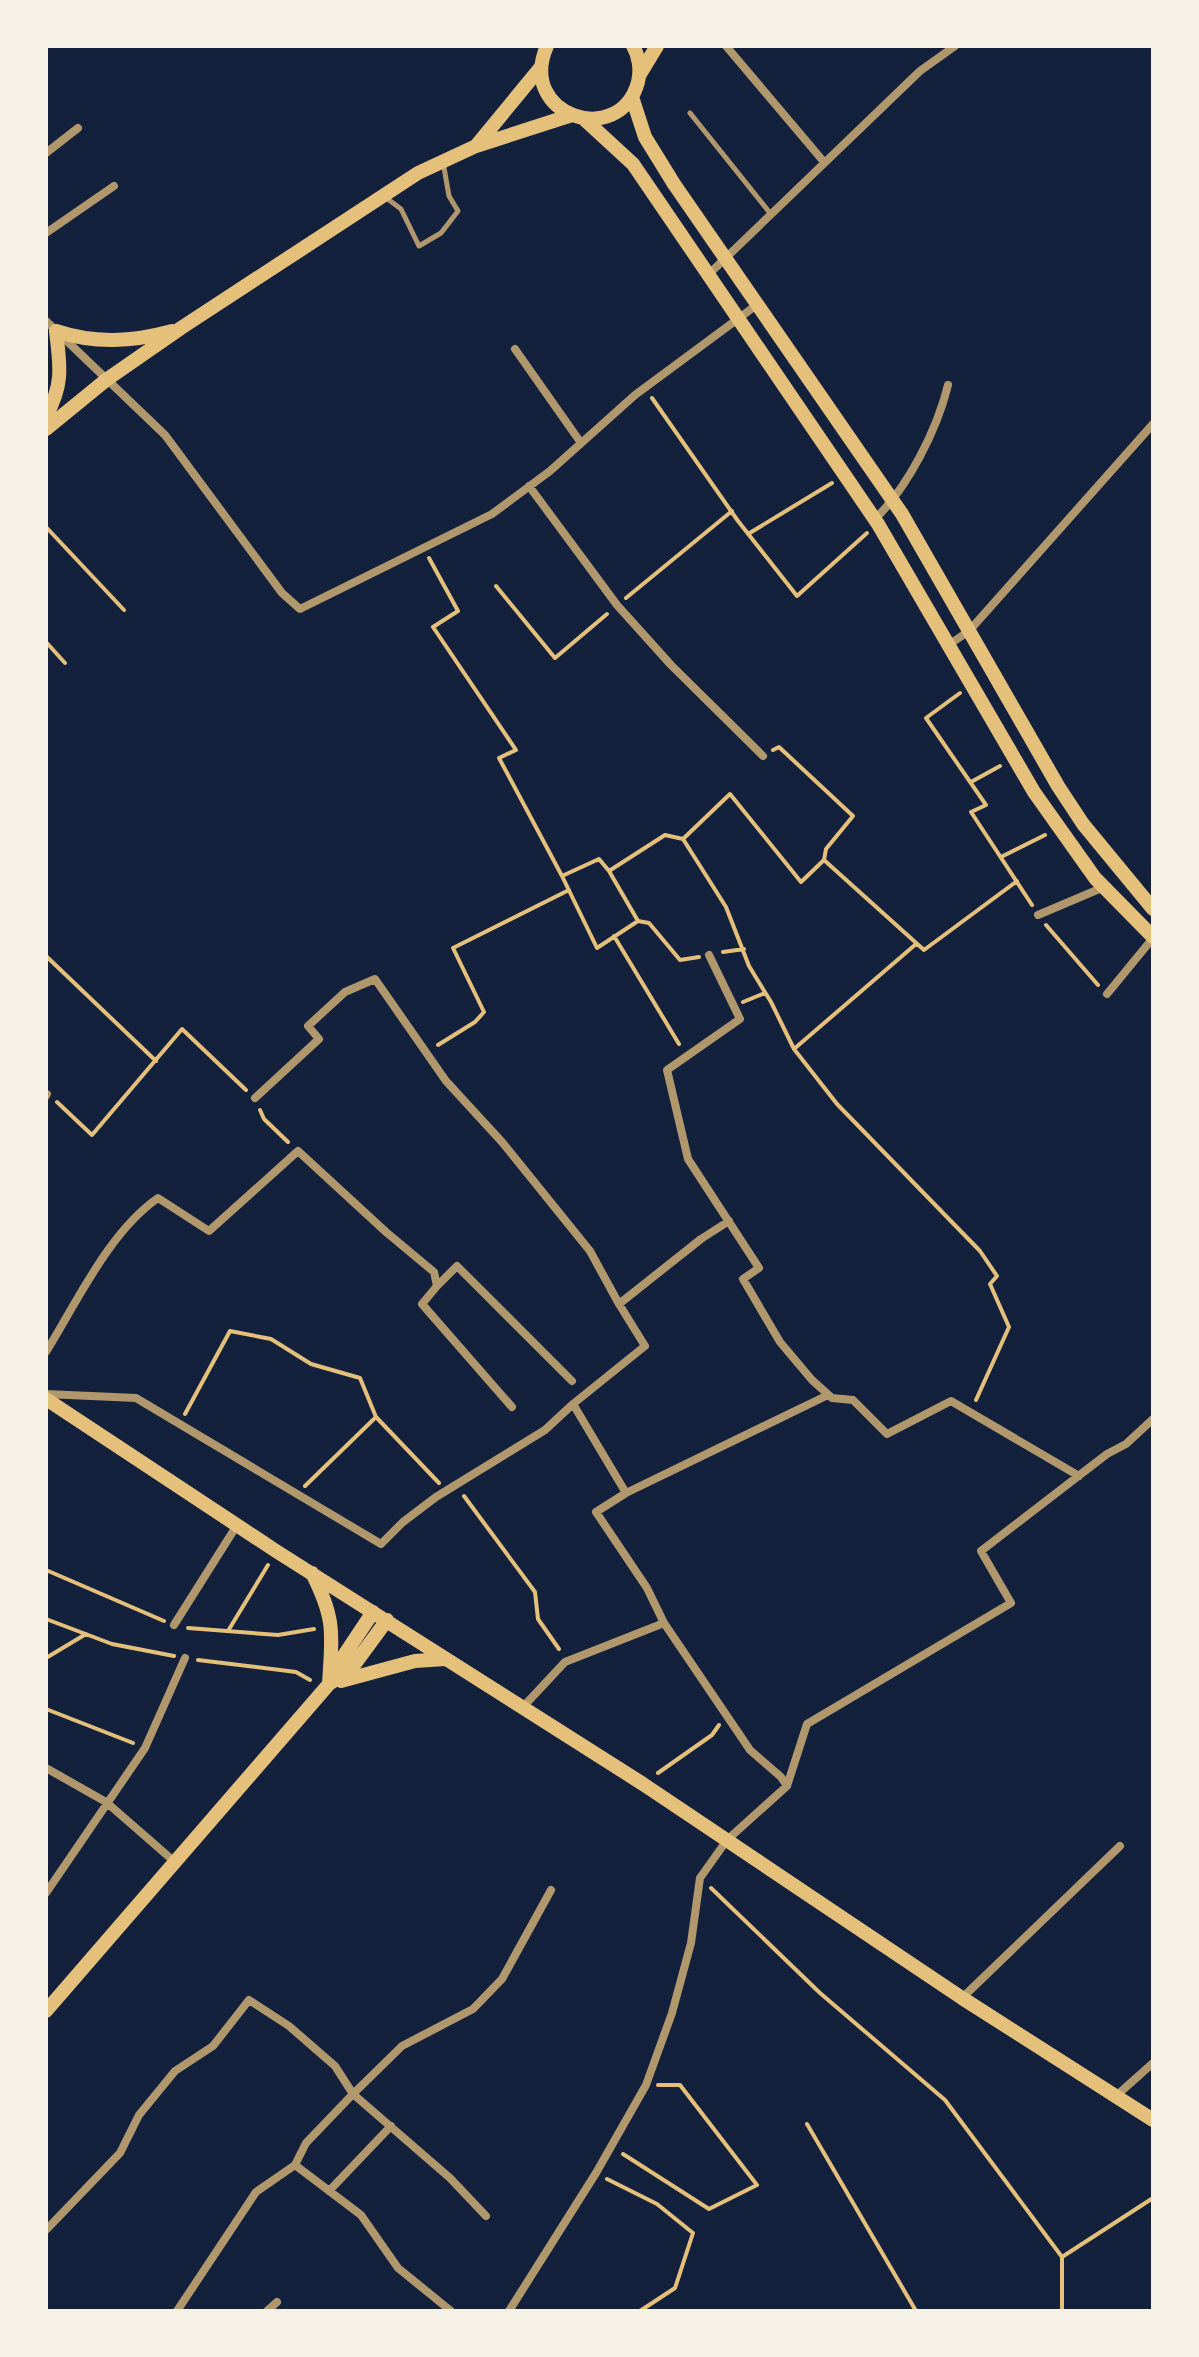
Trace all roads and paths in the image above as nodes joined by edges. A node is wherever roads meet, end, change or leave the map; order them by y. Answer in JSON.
{"nodes":[{"id":1,"x":547,"y":46,"type":"edge"},
{"id":2,"x":633,"y":46,"type":"edge"},
{"id":3,"x":657,"y":46,"type":"edge"},
{"id":4,"x":726,"y":46,"type":"edge"},
{"id":5,"x":955,"y":46,"type":"edge"},
{"id":6,"x":541,"y":67,"type":"junction"},
{"id":7,"x":640,"y":74,"type":"junction"},
{"id":8,"x":632,"y":97,"type":"junction"},
{"id":9,"x":690,"y":113,"type":"dead end"},
{"id":10,"x":577,"y":117,"type":"junction"},
{"id":11,"x":78,"y":128,"type":"dead end"},
{"id":12,"x":476,"y":146,"type":"junction"},
{"id":13,"x":46,"y":153,"type":"edge"},
{"id":14,"x":442,"y":162,"type":"junction"},
{"id":15,"x":824,"y":162,"type":"junction"},
{"id":16,"x":114,"y":186,"type":"dead end"},
{"id":17,"x":384,"y":196,"type":"junction"},
{"id":18,"x":770,"y":213,"type":"junction"},
{"id":19,"x":46,"y":233,"type":"edge"},
{"id":20,"x":727,"y":258,"type":"junction"},
{"id":21,"x":709,"y":274,"type":"junction"},
{"id":22,"x":758,"y":304,"type":"junction"},
{"id":23,"x":739,"y":318,"type":"junction"},
{"id":24,"x":51,"y":326,"type":"edge"},
{"id":25,"x":181,"y":328,"type":"junction"},
{"id":26,"x":515,"y":349,"type":"dead end"},
{"id":27,"x":106,"y":380,"type":"junction"},
{"id":28,"x":948,"y":385,"type":"dead end"},
{"id":29,"x":645,"y":388,"type":"junction"},
{"id":30,"x":46,"y":416,"type":"edge"},
{"id":31,"x":1153,"y":424,"type":"edge"},
{"id":32,"x":46,"y":429,"type":"edge"},
{"id":33,"x":581,"y":443,"type":"junction"},
{"id":34,"x":845,"y":475,"type":"junction"},
{"id":35,"x":529,"y":486,"type":"junction"},
{"id":36,"x":893,"y":501,"type":"junction"},
{"id":37,"x":876,"y":521,"type":"junction"},
{"id":38,"x":46,"y":527,"type":"edge"},
{"id":39,"x":748,"y":534,"type":"junction"},
{"id":40,"x":424,"y":549,"type":"junction"},
{"id":41,"x":124,"y":610,"type":"dead end"},
{"id":42,"x":969,"y":631,"type":"junction"},
{"id":43,"x":46,"y":642,"type":"edge"},
{"id":44,"x":947,"y":646,"type":"junction"},
{"id":45,"x":65,"y":663,"type":"dead end"},
{"id":46,"x":971,"y":685,"type":"junction"},
{"id":47,"x":763,"y":756,"type":"joint"},
{"id":48,"x":1014,"y":758,"type":"junction"},
{"id":49,"x":971,"y":782,"type":"junction"},
{"id":50,"x":1059,"y":827,"type":"junction"},
{"id":51,"x":683,"y":839,"type":"junction"},
{"id":52,"x":1001,"y":857,"type":"junction"},
{"id":53,"x":824,"y":860,"type":"junction"},
{"id":54,"x":609,"y":871,"type":"junction"},
{"id":55,"x":562,"y":876,"type":"junction"},
{"id":56,"x":1017,"y":881,"type":"junction"},
{"id":57,"x":1104,"y":887,"type":"junction"},
{"id":58,"x":569,"y":890,"type":"junction"},
{"id":59,"x":1153,"y":909,"type":"edge"},
{"id":60,"x":1038,"y":915,"type":"junction"},
{"id":61,"x":638,"y":921,"type":"junction"},
{"id":62,"x":614,"y":936,"type":"junction"},
{"id":63,"x":1153,"y":938,"type":"edge"},
{"id":64,"x":916,"y":944,"type":"junction"},
{"id":65,"x":744,"y":949,"type":"junction"},
{"id":66,"x":709,"y":955,"type":"junction"},
{"id":67,"x":46,"y":956,"type":"edge"},
{"id":68,"x":766,"y":993,"type":"junction"},
{"id":69,"x":1107,"y":994,"type":"joint"},
{"id":70,"x":734,"y":1005,"type":"junction"},
{"id":71,"x":794,"y":1049,"type":"junction"},
{"id":72,"x":426,"y":1053,"type":"junction"},
{"id":73,"x":686,"y":1057,"type":"junction"},
{"id":74,"x":156,"y":1061,"type":"junction"},
{"id":75,"x":47,"y":1095,"type":"edge"},
{"id":76,"x":255,"y":1098,"type":"junction"},
{"id":77,"x":298,"y":1151,"type":"junction"},
{"id":78,"x":729,"y":1221,"type":"junction"},
{"id":79,"x":437,"y":1286,"type":"junction"},
{"id":80,"x":619,"y":1304,"type":"junction"},
{"id":81,"x":46,"y":1352,"type":"edge"},
{"id":82,"x":572,"y":1381,"type":"dead end"},
{"id":83,"x":828,"y":1395,"type":"junction"},
{"id":84,"x":46,"y":1397,"type":"edge"},
{"id":85,"x":573,"y":1404,"type":"junction"},
{"id":86,"x":512,"y":1407,"type":"dead end"},
{"id":87,"x":970,"y":1411,"type":"junction"},
{"id":88,"x":376,"y":1417,"type":"junction"},
{"id":89,"x":1153,"y":1419,"type":"edge"},
{"id":90,"x":180,"y":1424,"type":"junction"},
{"id":91,"x":1079,"y":1476,"type":"junction"},
{"id":92,"x":456,"y":1484,"type":"junction"},
{"id":93,"x":446,"y":1490,"type":"junction"},
{"id":94,"x":626,"y":1493,"type":"junction"},
{"id":95,"x":298,"y":1494,"type":"junction"},
{"id":96,"x":237,"y":1525,"type":"junction"},
{"id":97,"x":276,"y":1551,"type":"junction"},
{"id":98,"x":311,"y":1572,"type":"junction"},
{"id":99,"x":373,"y":1612,"type":"junction"},
{"id":100,"x":387,"y":1620,"type":"junction"},
{"id":101,"x":664,"y":1623,"type":"junction"},
{"id":102,"x":174,"y":1625,"type":"dead end"},
{"id":103,"x":228,"y":1631,"type":"dead end"},
{"id":104,"x":86,"y":1634,"type":"dead end"},
{"id":105,"x":46,"y":1658,"type":"edge"},
{"id":106,"x":185,"y":1658,"type":"dead end"},
{"id":107,"x":445,"y":1659,"type":"junction"},
{"id":108,"x":565,"y":1662,"type":"junction"},
{"id":109,"x":329,"y":1684,"type":"junction"},
{"id":110,"x":521,"y":1708,"type":"junction"},
{"id":111,"x":46,"y":1709,"type":"edge"},
{"id":112,"x":726,"y":1714,"type":"junction"},
{"id":113,"x":145,"y":1748,"type":"junction"},
{"id":114,"x":46,"y":1768,"type":"edge"},
{"id":115,"x":643,"y":1784,"type":"junction"},
{"id":116,"x":787,"y":1786,"type":"junction"},
{"id":117,"x":106,"y":1802,"type":"junction"},
{"id":118,"x":727,"y":1840,"type":"junction"},
{"id":119,"x":1120,"y":1846,"type":"dead end"},
{"id":120,"x":176,"y":1863,"type":"junction"},
{"id":121,"x":700,"y":1878,"type":"junction"},
{"id":122,"x":551,"y":1890,"type":"dead end"},
{"id":123,"x":46,"y":1893,"type":"edge"},
{"id":124,"x":962,"y":1998,"type":"junction"},
{"id":125,"x":46,"y":2011,"type":"edge"},
{"id":126,"x":1153,"y":2063,"type":"edge"},
{"id":127,"x":646,"y":2085,"type":"junction"},
{"id":128,"x":353,"y":2094,"type":"junction"},
{"id":129,"x":1116,"y":2096,"type":"junction"},
{"id":130,"x":1153,"y":2120,"type":"edge"},
{"id":131,"x":807,"y":2124,"type":"dead end"},
{"id":132,"x":391,"y":2126,"type":"junction"},
{"id":133,"x":611,"y":2147,"type":"junction"},
{"id":134,"x":295,"y":2165,"type":"junction"},
{"id":135,"x":596,"y":2173,"type":"junction"},
{"id":136,"x":329,"y":2191,"type":"junction"},
{"id":137,"x":1153,"y":2198,"type":"edge"},
{"id":138,"x":486,"y":2216,"type":"dead end"},
{"id":139,"x":46,"y":2230,"type":"edge"},
{"id":140,"x":1062,"y":2257,"type":"junction"},
{"id":141,"x":277,"y":2302,"type":"dead end"},
{"id":142,"x":177,"y":2311,"type":"edge"},
{"id":143,"x":267,"y":2311,"type":"edge"},
{"id":144,"x":451,"y":2311,"type":"edge"},
{"id":145,"x":509,"y":2311,"type":"edge"},
{"id":146,"x":640,"y":2311,"type":"edge"},
{"id":147,"x":916,"y":2311,"type":"edge"},
{"id":148,"x":1062,"y":2311,"type":"edge"}],
"edges":[{"from":1,"to":6,"type":"main road"},
{"from":2,"to":7,"type":"main road"},
{"from":3,"to":7,"type":"main road"},
{"from":4,"to":15,"type":"street"},
{"from":5,"to":15,"type":"street"},
{"from":6,"to":10,"type":"main road"},
{"from":6,"to":12,"type":"main road"},
{"from":7,"to":8,"type":"main road"},
{"from":8,"to":10,"type":"main road"},
{"from":8,"to":20,"type":"main road"},
{"from":9,"to":18,"type":"lane"},
{"from":10,"to":12,"type":"main road"},
{"from":10,"to":21,"type":"main road"},
{"from":11,"to":13,"type":"street"},
{"from":12,"to":14,"type":"main road"},
{"from":14,"to":17,"type":"main road"},
{"from":14,"to":17,"type":"lane"},
{"from":15,"to":18,"type":"street"},
{"from":16,"to":19,"type":"street"},
{"from":17,"to":25,"type":"main road"},
{"from":18,"to":20,"type":"street"},
{"from":20,"to":21,"type":"street"},
{"from":20,"to":22,"type":"main road"},
{"from":21,"to":23,"type":"main road"},
{"from":22,"to":23,"type":"street"},
{"from":22,"to":36,"type":"main road"},
{"from":23,"to":29,"type":"street"},
{"from":23,"to":34,"type":"main road"},
{"from":24,"to":25,"type":"main road"},
{"from":24,"to":27,"type":"street"},
{"from":24,"to":30,"type":"main road"},
{"from":25,"to":27,"type":"main road"},
{"from":26,"to":33,"type":"street"},
{"from":27,"to":32,"type":"main road"},
{"from":27,"to":40,"type":"street"},
{"from":28,"to":36,"type":"street"},
{"from":29,"to":33,"type":"street"},
{"from":29,"to":39,"type":"path"},
{"from":31,"to":42,"type":"street"},
{"from":33,"to":35,"type":"street"},
{"from":34,"to":37,"type":"main road"},
{"from":34,"to":39,"type":"path"},
{"from":35,"to":40,"type":"street"},
{"from":35,"to":47,"type":"street"},
{"from":36,"to":37,"type":"street"},
{"from":36,"to":42,"type":"main road"},
{"from":37,"to":39,"type":"path"},
{"from":37,"to":44,"type":"main road"},
{"from":38,"to":41,"type":"path"},
{"from":40,"to":55,"type":"path"},
{"from":42,"to":44,"type":"street"},
{"from":42,"to":59,"type":"main road"},
{"from":43,"to":45,"type":"path"},
{"from":44,"to":46,"type":"main road"},
{"from":46,"to":48,"type":"main road"},
{"from":46,"to":49,"type":"path"},
{"from":47,"to":53,"type":"path"},
{"from":48,"to":49,"type":"path"},
{"from":48,"to":50,"type":"main road"},
{"from":49,"to":52,"type":"path"},
{"from":50,"to":52,"type":"path"},
{"from":50,"to":57,"type":"main road"},
{"from":51,"to":53,"type":"path"},
{"from":51,"to":54,"type":"path"},
{"from":51,"to":65,"type":"path"},
{"from":52,"to":56,"type":"path"},
{"from":53,"to":64,"type":"path"},
{"from":54,"to":55,"type":"path"},
{"from":54,"to":61,"type":"path"},
{"from":55,"to":58,"type":"path"},
{"from":56,"to":60,"type":"path"},
{"from":56,"to":64,"type":"path"},
{"from":57,"to":60,"type":"street"},
{"from":57,"to":63,"type":"main road"},
{"from":58,"to":62,"type":"path"},
{"from":58,"to":72,"type":"path"},
{"from":60,"to":69,"type":"path"},
{"from":61,"to":62,"type":"path"},
{"from":61,"to":66,"type":"path"},
{"from":62,"to":73,"type":"path"},
{"from":63,"to":69,"type":"street"},
{"from":64,"to":71,"type":"path"},
{"from":65,"to":66,"type":"path"},
{"from":65,"to":68,"type":"path"},
{"from":66,"to":70,"type":"street"},
{"from":67,"to":74,"type":"path"},
{"from":68,"to":70,"type":"path"},
{"from":68,"to":71,"type":"path"},
{"from":70,"to":73,"type":"street"},
{"from":71,"to":87,"type":"path"},
{"from":72,"to":76,"type":"street"},
{"from":72,"to":80,"type":"street"},
{"from":73,"to":78,"type":"street"},
{"from":74,"to":75,"type":"path"},
{"from":74,"to":76,"type":"path"},
{"from":76,"to":77,"type":"path"},
{"from":77,"to":79,"type":"street"},
{"from":77,"to":81,"type":"street"},
{"from":78,"to":80,"type":"street"},
{"from":78,"to":83,"type":"street"},
{"from":79,"to":82,"type":"street"},
{"from":79,"to":86,"type":"street"},
{"from":80,"to":85,"type":"street"},
{"from":83,"to":87,"type":"street"},
{"from":83,"to":94,"type":"street"},
{"from":84,"to":90,"type":"street"},
{"from":84,"to":96,"type":"main road"},
{"from":85,"to":92,"type":"street"},
{"from":85,"to":94,"type":"street"},
{"from":87,"to":91,"type":"street"},
{"from":88,"to":90,"type":"path"},
{"from":88,"to":93,"type":"path"},
{"from":88,"to":95,"type":"path"},
{"from":89,"to":91,"type":"street"},
{"from":90,"to":95,"type":"street"},
{"from":91,"to":116,"type":"street"},
{"from":92,"to":93,"type":"street"},
{"from":92,"to":108,"type":"path"},
{"from":93,"to":95,"type":"street"},
{"from":94,"to":101,"type":"street"},
{"from":96,"to":97,"type":"main road"},
{"from":96,"to":102,"type":"street"},
{"from":97,"to":98,"type":"main road"},
{"from":97,"to":103,"type":"path"},
{"from":98,"to":99,"type":"main road"},
{"from":98,"to":109,"type":"main road"},
{"from":99,"to":100,"type":"main road"},
{"from":99,"to":109,"type":"main road"},
{"from":100,"to":107,"type":"main road"},
{"from":100,"to":109,"type":"main road"},
{"from":101,"to":108,"type":"street"},
{"from":101,"to":112,"type":"street"},
{"from":104,"to":105,"type":"path"},
{"from":106,"to":113,"type":"street"},
{"from":107,"to":109,"type":"main road"},
{"from":107,"to":110,"type":"main road"},
{"from":108,"to":110,"type":"street"},
{"from":109,"to":120,"type":"main road"},
{"from":110,"to":115,"type":"main road"},
{"from":111,"to":113,"type":"path"},
{"from":112,"to":115,"type":"path"},
{"from":112,"to":116,"type":"street"},
{"from":113,"to":117,"type":"street"},
{"from":114,"to":117,"type":"street"},
{"from":115,"to":118,"type":"main road"},
{"from":116,"to":118,"type":"street"},
{"from":117,"to":120,"type":"street"},
{"from":117,"to":123,"type":"street"},
{"from":118,"to":121,"type":"street"},
{"from":118,"to":124,"type":"main road"},
{"from":119,"to":124,"type":"street"},
{"from":120,"to":125,"type":"main road"},
{"from":121,"to":127,"type":"street"},
{"from":121,"to":140,"type":"path"},
{"from":122,"to":128,"type":"street"},
{"from":124,"to":129,"type":"main road"},
{"from":126,"to":129,"type":"street"},
{"from":127,"to":133,"type":"street"},
{"from":127,"to":133,"type":"path"},
{"from":128,"to":132,"type":"street"},
{"from":128,"to":134,"type":"street"},
{"from":128,"to":139,"type":"street"},
{"from":129,"to":130,"type":"main road"},
{"from":131,"to":147,"type":"path"},
{"from":132,"to":136,"type":"street"},
{"from":132,"to":138,"type":"street"},
{"from":133,"to":135,"type":"street"},
{"from":134,"to":136,"type":"street"},
{"from":134,"to":142,"type":"street"},
{"from":135,"to":145,"type":"street"},
{"from":135,"to":146,"type":"path"},
{"from":136,"to":144,"type":"street"},
{"from":137,"to":140,"type":"path"},
{"from":140,"to":148,"type":"path"},
{"from":141,"to":143,"type":"street"}]}
